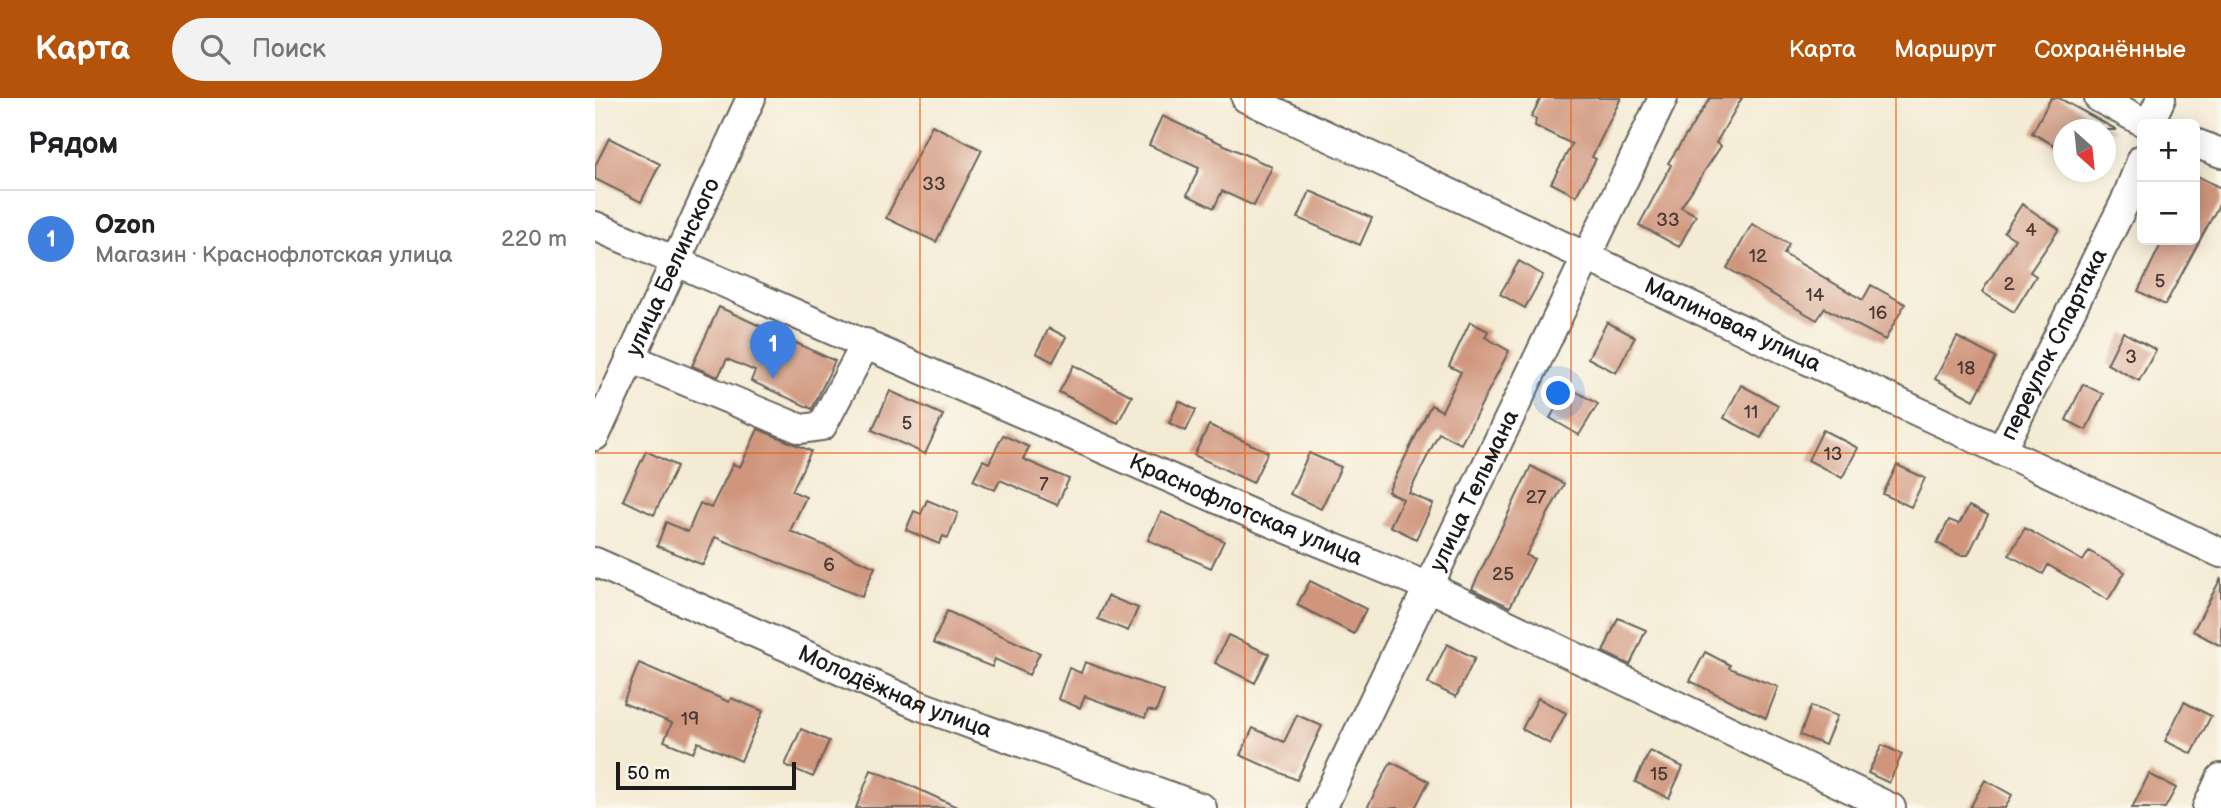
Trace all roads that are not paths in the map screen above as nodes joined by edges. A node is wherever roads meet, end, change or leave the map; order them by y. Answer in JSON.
{"nodes":[{"id":1,"x":751,"y":98,"type":"edge"},
{"id":2,"x":1246,"y":98,"type":"edge"},
{"id":3,"x":1663,"y":98,"type":"edge"},
{"id":4,"x":2099,"y":98,"type":"edge"},
{"id":5,"x":2161,"y":98,"type":"edge"},
{"id":6,"x":2139,"y":119,"type":"edge"},
{"id":7,"x":2150,"y":119,"type":"edge"},
{"id":8,"x":2200,"y":145,"type":"edge"},
{"id":9,"x":2221,"y":153,"type":"edge"},
{"id":10,"x":2137,"y":172,"type":"edge"},
{"id":11,"x":595,"y":226,"type":"edge"},
{"id":12,"x":1588,"y":256,"type":"junction"},
{"id":13,"x":673,"y":262,"type":"junction"},
{"id":14,"x":866,"y":343,"type":"junction"},
{"id":15,"x":630,"y":358,"type":"junction"},
{"id":16,"x":595,"y":436,"type":"edge"},
{"id":17,"x":2001,"y":452,"type":"junction"},
{"id":18,"x":2221,"y":553,"type":"edge"},
{"id":19,"x":595,"y":562,"type":"edge"},
{"id":20,"x":1429,"y":587,"type":"junction"},
{"id":21,"x":2221,"y":779,"type":"edge"},
{"id":22,"x":1202,"y":808,"type":"edge"},
{"id":23,"x":1322,"y":808,"type":"edge"},
{"id":24,"x":1891,"y":808,"type":"edge"},
{"id":25,"x":2207,"y":808,"type":"edge"}],
"edges":[{"from":1,"to":13,"type":"street","name":"улица Белинского"},
{"from":2,"to":12,"type":"street","name":"Малиновая улица"},
{"from":3,"to":12,"type":"street","name":"улица Тельмана"},
{"from":4,"to":6,"type":"street"},
{"from":5,"to":7,"type":"street"},
{"from":8,"to":9,"type":"street"},
{"from":10,"to":17,"type":"street","name":"переулок Спартака"},
{"from":11,"to":13,"type":"street","name":"Краснофлотская улица"},
{"from":12,"to":17,"type":"street","name":"Малиновая улица"},
{"from":12,"to":20,"type":"street","name":"улица Тельмана"},
{"from":13,"to":14,"type":"street","name":"Краснофлотская улица"},
{"from":13,"to":15,"type":"street","name":"улица Белинского"},
{"from":14,"to":15,"type":"street"},
{"from":14,"to":20,"type":"street","name":"Краснофлотская улица"},
{"from":15,"to":16,"type":"street","name":"улица Белинского"},
{"from":17,"to":18,"type":"street","name":"Малиновая улица"},
{"from":19,"to":22,"type":"street","name":"Молодёжная улица"},
{"from":20,"to":23,"type":"street","name":"улица Тельмана"},
{"from":20,"to":24,"type":"street","name":"Краснофлотская улица"},
{"from":21,"to":25,"type":"street"}]}
